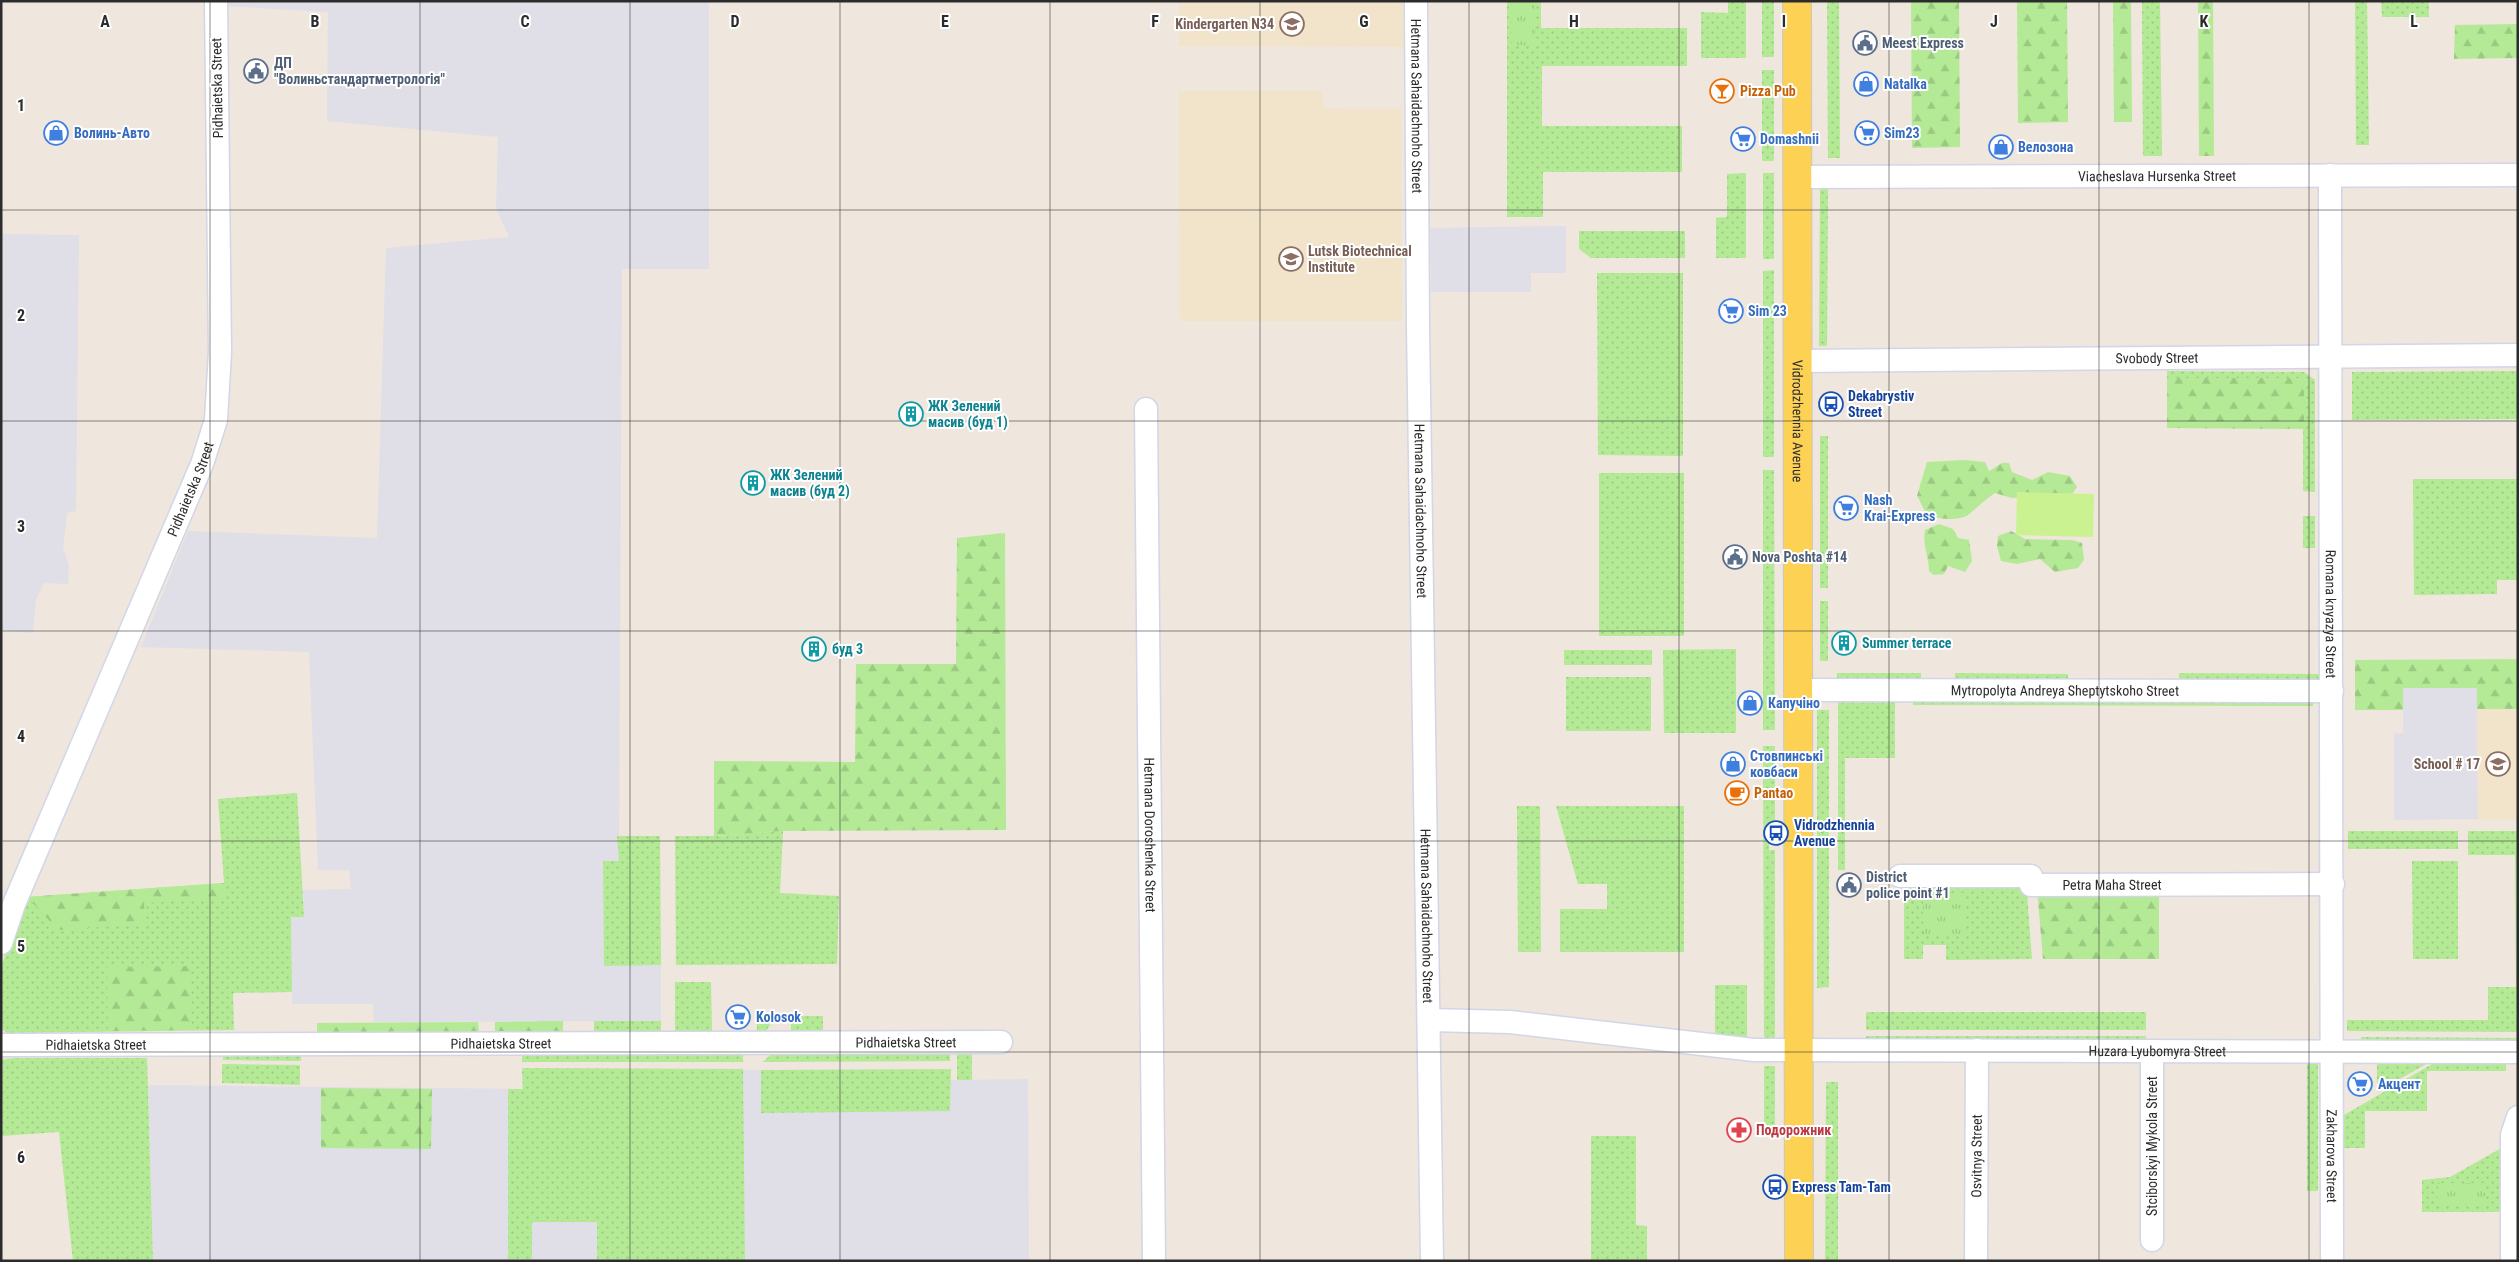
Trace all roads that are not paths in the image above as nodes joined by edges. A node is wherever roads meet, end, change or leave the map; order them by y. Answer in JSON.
{"nodes":[{"id":1,"x":216,"y":1,"type":"edge"},
{"id":2,"x":1416,"y":1,"type":"edge"},
{"id":3,"x":1797,"y":1,"type":"edge"},
{"id":4,"x":2518,"y":174,"type":"edge"},
{"id":5,"x":2330,"y":175,"type":"junction"},
{"id":6,"x":1797,"y":177,"type":"junction"},
{"id":7,"x":2518,"y":355,"type":"edge"},
{"id":8,"x":2331,"y":356,"type":"junction"},
{"id":9,"x":1797,"y":361,"type":"junction"},
{"id":10,"x":1146,"y":409,"type":"dead end"},
{"id":11,"x":1797,"y":690,"type":"junction"},
{"id":12,"x":2332,"y":691,"type":"junction"},
{"id":13,"x":1900,"y":876,"type":"dead end"},
{"id":14,"x":2333,"y":884,"type":"junction"},
{"id":15,"x":1,"y":943,"type":"edge"},
{"id":16,"x":1428,"y":1020,"type":"junction"},
{"id":17,"x":1001,"y":1042,"type":"dead end"},
{"id":18,"x":1,"y":1044,"type":"edge"},
{"id":19,"x":1798,"y":1050,"type":"junction"},
{"id":20,"x":1977,"y":1050,"type":"junction"},
{"id":21,"x":2152,"y":1051,"type":"junction"},
{"id":22,"x":2333,"y":1052,"type":"junction"},
{"id":23,"x":2518,"y":1052,"type":"edge"},
{"id":24,"x":2518,"y":1117,"type":"edge"},
{"id":25,"x":2152,"y":1240,"type":"dead end"},
{"id":26,"x":1154,"y":1261,"type":"edge"},
{"id":27,"x":1432,"y":1261,"type":"edge"},
{"id":28,"x":1799,"y":1261,"type":"edge"},
{"id":29,"x":1976,"y":1261,"type":"edge"},
{"id":30,"x":2332,"y":1261,"type":"edge"},
{"id":31,"x":2512,"y":1261,"type":"edge"}],
"edges":[{"from":1,"to":15,"type":"street","name":"Pidhaietska Street"},
{"from":2,"to":16,"type":"street","name":"Hetmana Sahaidachnoho Street"},
{"from":3,"to":6,"type":"main road","name":"Vidrodzhennia Avenue"},
{"from":4,"to":5,"type":"street","name":"Viacheslava Hursenka Street"},
{"from":5,"to":6,"type":"street","name":"Viacheslava Hursenka Street"},
{"from":5,"to":8,"type":"street","name":"Romana knyazya Street"},
{"from":6,"to":9,"type":"main road","name":"Vidrodzhennia Avenue"},
{"from":7,"to":8,"type":"street","name":"Svobody Street"},
{"from":8,"to":9,"type":"street","name":"Svobody Street"},
{"from":8,"to":12,"type":"street","name":"Romana knyazya Street"},
{"from":9,"to":11,"type":"main road","name":"Vidrodzhennia Avenue"},
{"from":10,"to":26,"type":"street","name":"Hetmana Doroshenka Street"},
{"from":11,"to":12,"type":"street","name":"Mytropolyta Andreya Sheptytskoho Street"},
{"from":11,"to":19,"type":"main road","name":"Vidrodzhennia Avenue"},
{"from":12,"to":14,"type":"street","name":"Romana knyazya Street"},
{"from":13,"to":14,"type":"street","name":"Petra Maha Street"},
{"from":14,"to":22,"type":"street","name":"Romana knyazya Street"},
{"from":16,"to":19,"type":"street","name":"Hetmana Sahaidachnoho Street"},
{"from":16,"to":27,"type":"street","name":"Hetmana Sahaidachnoho Street"},
{"from":17,"to":18,"type":"street","name":"Pidhaietska Street"},
{"from":19,"to":20,"type":"street","name":"Huzara Lyubomyra Street"},
{"from":19,"to":28,"type":"main road","name":"Vidrodzhennia Avenue"},
{"from":20,"to":21,"type":"street","name":"Huzara Lyubomyra Street"},
{"from":20,"to":29,"type":"street","name":"Osvitnya Street"},
{"from":21,"to":22,"type":"street","name":"Huzara Lyubomyra Street"},
{"from":21,"to":25,"type":"street","name":"Stciborskyi Mykola Street"},
{"from":22,"to":23,"type":"street","name":"Huzara Lyubomyra Street"},
{"from":22,"to":30,"type":"street","name":"Zakharova Street"},
{"from":24,"to":31,"type":"street"}]}
